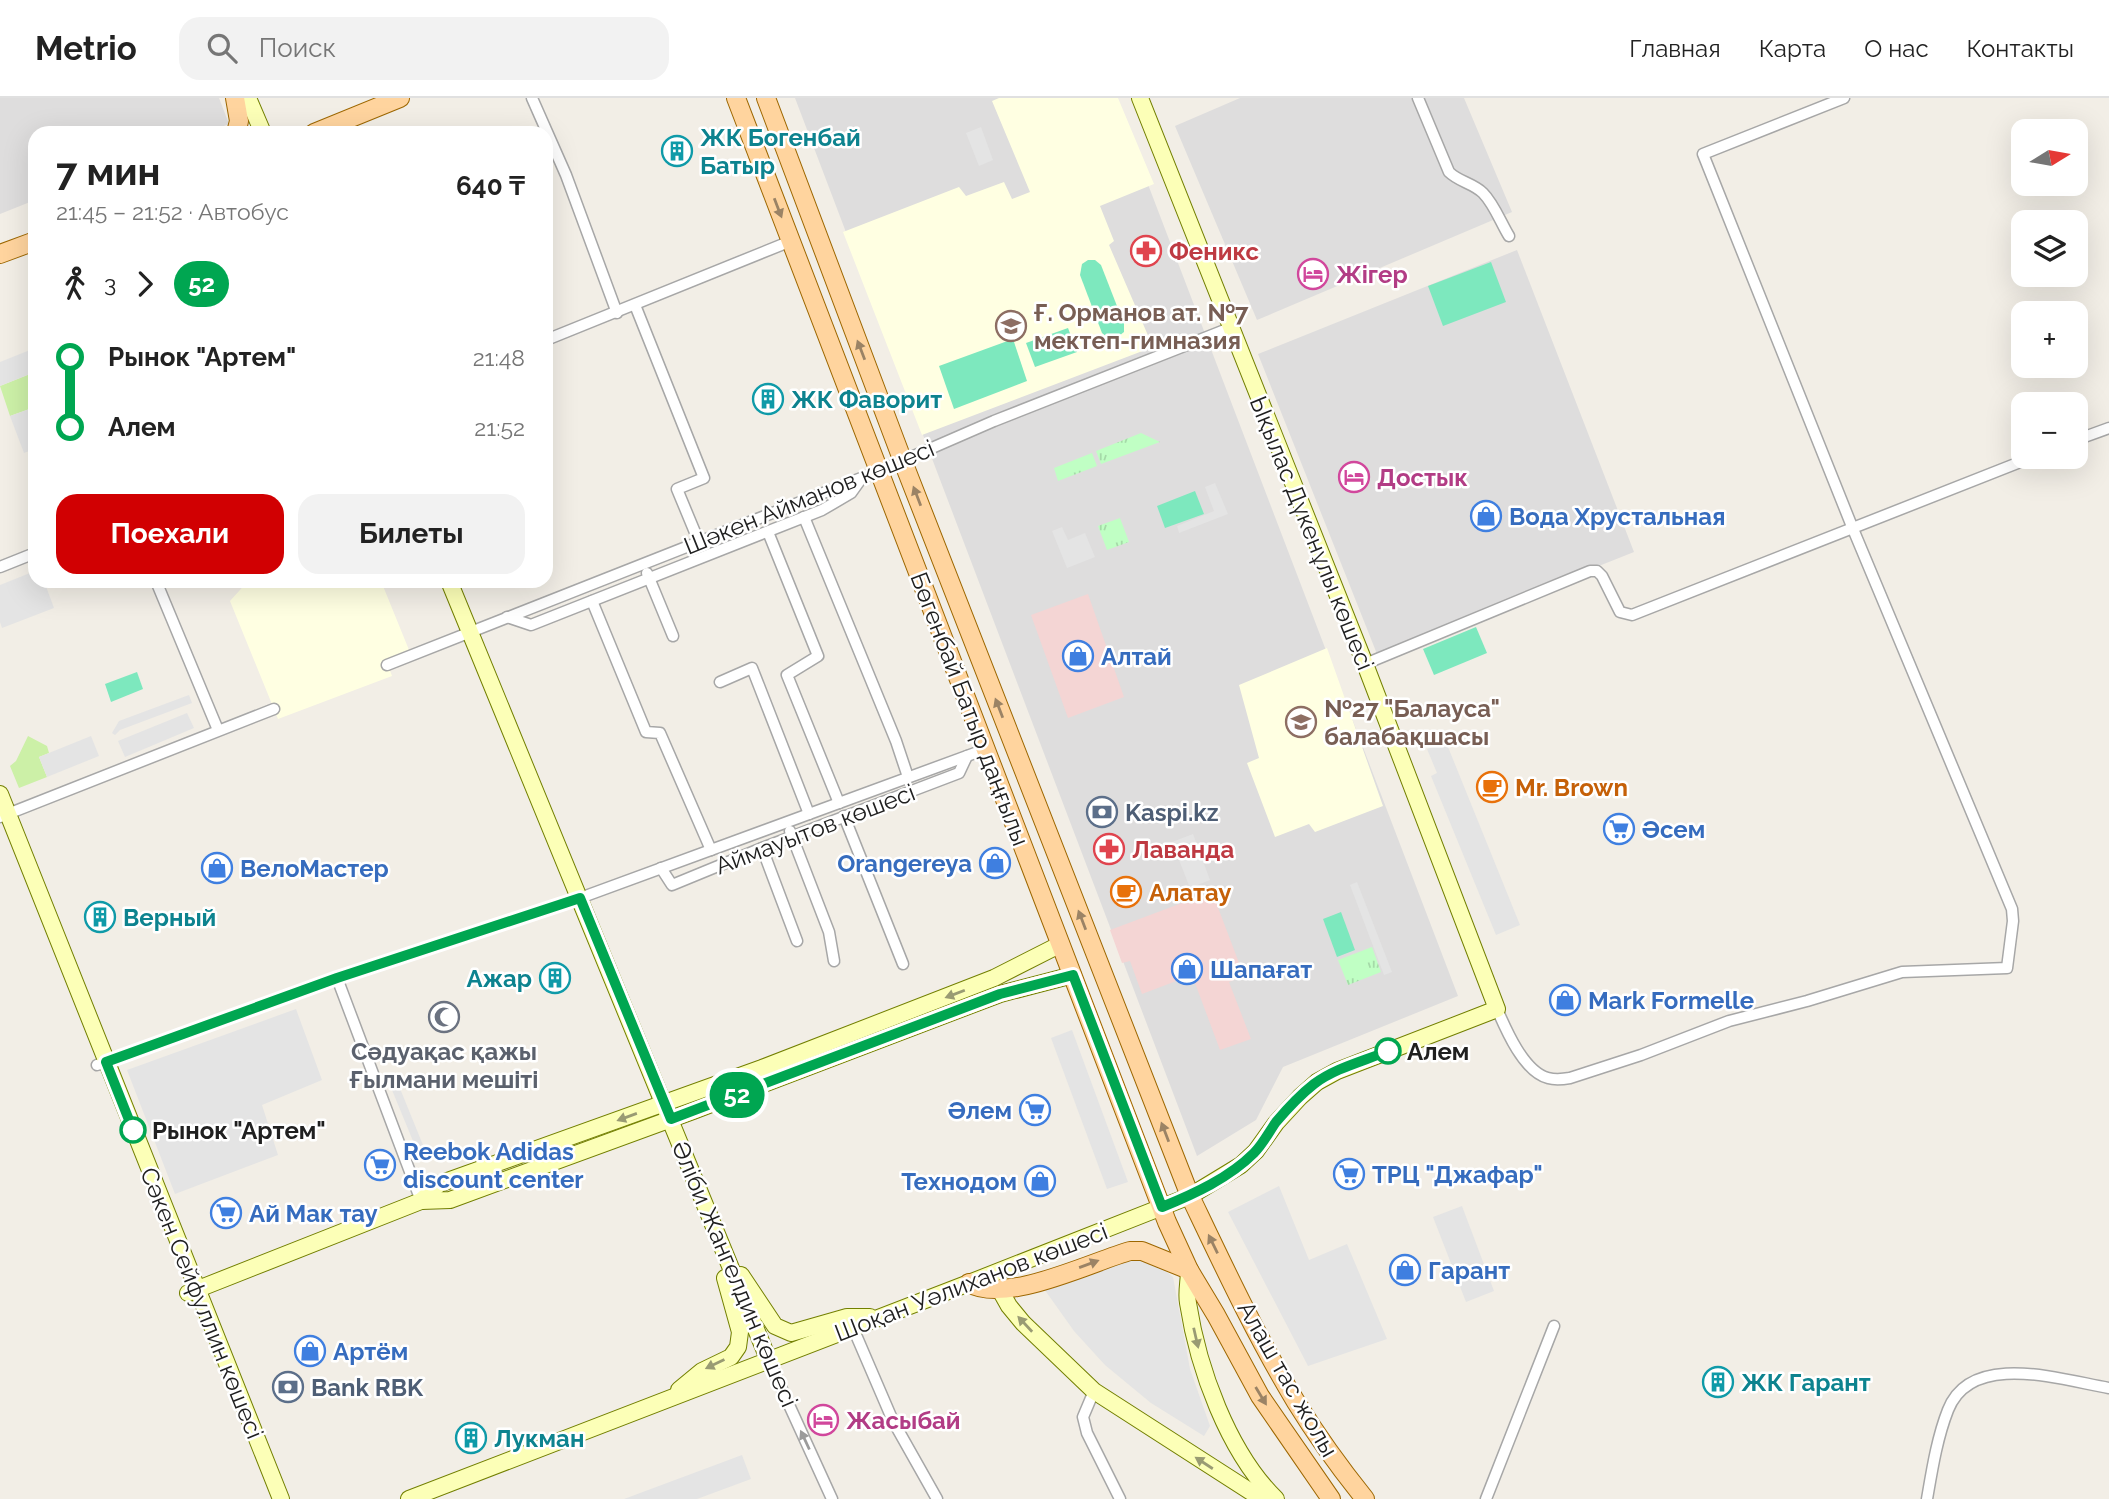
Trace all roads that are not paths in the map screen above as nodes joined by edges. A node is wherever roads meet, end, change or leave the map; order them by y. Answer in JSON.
{"nodes":[{"id":1,"x":235,"y":98,"type":"edge"},
{"id":2,"x":248,"y":98,"type":"edge"},
{"id":3,"x":400,"y":98,"type":"edge"},
{"id":4,"x":532,"y":98,"type":"edge"},
{"id":5,"x":736,"y":98,"type":"edge"},
{"id":6,"x":766,"y":98,"type":"edge"},
{"id":7,"x":1140,"y":98,"type":"edge"},
{"id":8,"x":1418,"y":98,"type":"edge"},
{"id":9,"x":1844,"y":98,"type":"edge"},
{"id":10,"x":238,"y":126,"type":"edge"},
{"id":11,"x":260,"y":126,"type":"edge"},
{"id":12,"x":331,"y":126,"type":"edge"},
{"id":13,"x":544,"y":126,"type":"edge"},
{"id":14,"x":553,"y":146,"type":"edge"},
{"id":15,"x":1509,"y":236,"type":"dead end"},
{"id":16,"x":791,"y":241,"type":"junction"},
{"id":17,"x":28,"y":244,"type":"edge"},
{"id":18,"x":0,"y":254,"type":"edge"},
{"id":19,"x":635,"y":305,"type":"junction"},
{"id":20,"x":617,"y":313,"type":"junction"},
{"id":21,"x":1230,"y":328,"type":"junction"},
{"id":22,"x":553,"y":337,"type":"edge"},
{"id":23,"x":2109,"y":428,"type":"edge"},
{"id":24,"x":2088,"y":436,"type":"edge"},
{"id":25,"x":902,"y":460,"type":"junction"},
{"id":26,"x":2011,"y":466,"type":"edge"},
{"id":27,"x":879,"y":471,"type":"junction"},
{"id":28,"x":862,"y":478,"type":"junction"},
{"id":29,"x":804,"y":517,"type":"junction"},
{"id":30,"x":1853,"y":529,"type":"junction"},
{"id":31,"x":768,"y":532,"type":"junction"},
{"id":32,"x":699,"y":542,"type":"junction"},
{"id":33,"x":28,"y":556,"type":"edge"},
{"id":34,"x":643,"y":564,"type":"junction"},
{"id":35,"x":0,"y":567,"type":"edge"},
{"id":36,"x":649,"y":577,"type":"junction"},
{"id":37,"x":159,"y":588,"type":"edge"},
{"id":38,"x":452,"y":588,"type":"edge"},
{"id":39,"x":592,"y":601,"type":"junction"},
{"id":40,"x":507,"y":617,"type":"junction"},
{"id":41,"x":469,"y":632,"type":"junction"},
{"id":42,"x":673,"y":636,"type":"dead end"},
{"id":43,"x":1365,"y":664,"type":"junction"},
{"id":44,"x":387,"y":665,"type":"dead end"},
{"id":45,"x":720,"y":682,"type":"dead end"},
{"id":46,"x":274,"y":709,"type":"dead end"},
{"id":47,"x":218,"y":730,"type":"junction"},
{"id":48,"x":986,"y":749,"type":"junction"},
{"id":49,"x":967,"y":756,"type":"junction"},
{"id":50,"x":908,"y":778,"type":"junction"},
{"id":51,"x":0,"y":794,"type":"edge"},
{"id":52,"x":839,"y":803,"type":"junction"},
{"id":53,"x":809,"y":814,"type":"junction"},
{"id":54,"x":4,"y":815,"type":"edge"},
{"id":55,"x":844,"y":817,"type":"junction"},
{"id":56,"x":788,"y":822,"type":"junction"},
{"id":57,"x":792,"y":836,"type":"junction"},
{"id":58,"x":762,"y":848,"type":"junction"},
{"id":59,"x":711,"y":850,"type":"junction"},
{"id":60,"x":661,"y":868,"type":"junction"},
{"id":61,"x":580,"y":898,"type":"junction"},
{"id":62,"x":797,"y":942,"type":"dead end"},
{"id":63,"x":1061,"y":944,"type":"junction"},
{"id":64,"x":834,"y":961,"type":"dead end"},
{"id":65,"x":903,"y":964,"type":"dead end"},
{"id":66,"x":1073,"y":975,"type":"junction"},
{"id":67,"x":337,"y":978,"type":"junction"},
{"id":68,"x":997,"y":986,"type":"junction"},
{"id":69,"x":1497,"y":1009,"type":"junction"},
{"id":70,"x":102,"y":1064,"type":"junction"},
{"id":71,"x":665,"y":1103,"type":"junction"},
{"id":72,"x":671,"y":1119,"type":"junction"},
{"id":73,"x":1190,"y":1196,"type":"junction"},
{"id":74,"x":421,"y":1201,"type":"junction"},
{"id":75,"x":1162,"y":1207,"type":"junction"},
{"id":76,"x":717,"y":1238,"type":"junction"},
{"id":77,"x":1189,"y":1270,"type":"junction"},
{"id":78,"x":969,"y":1283,"type":"junction"},
{"id":79,"x":1000,"y":1290,"type":"junction"},
{"id":80,"x":193,"y":1291,"type":"junction"},
{"id":81,"x":1237,"y":1293,"type":"joint"},
{"id":82,"x":1216,"y":1315,"type":"joint"},
{"id":83,"x":881,"y":1317,"type":"junction"},
{"id":84,"x":1554,"y":1326,"type":"dead end"},
{"id":85,"x":853,"y":1328,"type":"junction"},
{"id":86,"x":769,"y":1361,"type":"junction"},
{"id":87,"x":2109,"y":1388,"type":"edge"},
{"id":88,"x":1094,"y":1391,"type":"junction"},
{"id":89,"x":665,"y":1401,"type":"junction"},
{"id":90,"x":270,"y":1499,"type":"edge"},
{"id":91,"x":281,"y":1499,"type":"edge"},
{"id":92,"x":409,"y":1499,"type":"edge"},
{"id":93,"x":832,"y":1499,"type":"edge"},
{"id":94,"x":937,"y":1499,"type":"edge"},
{"id":95,"x":1120,"y":1499,"type":"edge"},
{"id":96,"x":1262,"y":1499,"type":"edge"},
{"id":97,"x":1276,"y":1499,"type":"edge"},
{"id":98,"x":1332,"y":1499,"type":"edge"},
{"id":99,"x":1365,"y":1499,"type":"edge"},
{"id":100,"x":1486,"y":1499,"type":"edge"},
{"id":101,"x":1927,"y":1499,"type":"edge"}],
"edges":[{"from":1,"to":10,"type":"main road"},
{"from":2,"to":11,"type":"street"},
{"from":3,"to":12,"type":"main road"},
{"from":4,"to":13,"type":"street"},
{"from":5,"to":16,"type":"main road","name":"Бөгенбай Батыр даңғылы","one_way":true},
{"from":25,"to":6,"type":"main road","name":"Бөгенбай Батыр даңғылы","one_way":true},
{"from":7,"to":21,"type":"street","name":"Ықылас Дүкенұлы көшесі"},
{"from":8,"to":15,"type":"street"},
{"from":9,"to":30,"type":"street"},
{"from":14,"to":20,"type":"street"},
{"from":16,"to":19,"type":"street"},
{"from":16,"to":27,"type":"main road","name":"Бөгенбай Батыр даңғылы"},
{"from":17,"to":18,"type":"main road"},
{"from":19,"to":20,"type":"street"},
{"from":19,"to":32,"type":"street"},
{"from":20,"to":22,"type":"street"},
{"from":21,"to":25,"type":"street","name":"Шәкен Айманов көшесі"},
{"from":21,"to":43,"type":"street","name":"Ықылас Дүкенұлы көшесі"},
{"from":23,"to":24,"type":"street"},
{"from":25,"to":27,"type":"street","name":"Шәкен Айманов көшесі"},
{"from":73,"to":25,"type":"main road","name":"Бөгенбай Батыр даңғылы","one_way":true},
{"from":26,"to":30,"type":"street"},
{"from":27,"to":28,"type":"street","name":"Шәкен Айманов көшесі"},
{"from":27,"to":48,"type":"main road","name":"Бөгенбай Батыр даңғылы"},
{"from":28,"to":29,"type":"street"},
{"from":28,"to":32,"type":"street","name":"Шәкен Айманов көшесі"},
{"from":29,"to":31,"type":"street"},
{"from":29,"to":50,"type":"street"},
{"from":30,"to":43,"type":"street"},
{"from":30,"to":69,"type":"street"},
{"from":31,"to":36,"type":"street"},
{"from":31,"to":52,"type":"street"},
{"from":32,"to":34,"type":"street","name":"Шәкен Айманов көшесі"},
{"from":33,"to":35,"type":"street"},
{"from":34,"to":36,"type":"street"},
{"from":34,"to":40,"type":"street","name":"Шәкен Айманов көшесі"},
{"from":36,"to":39,"type":"street"},
{"from":36,"to":42,"type":"street"},
{"from":37,"to":47,"type":"street"},
{"from":38,"to":41,"type":"street","name":"Әліби Жангелдин көшесі"},
{"from":39,"to":40,"type":"street"},
{"from":39,"to":59,"type":"street","name":"Аймауытов көшесі"},
{"from":40,"to":41,"type":"street","name":"Шәкен Айманов көшесі"},
{"from":41,"to":44,"type":"street","name":"Шәкен Айманов көшесі"},
{"from":41,"to":61,"type":"street","name":"Әліби Жангелдин көшесі"},
{"from":43,"to":69,"type":"street","name":"Ықылас Дүкенұлы көшесі"},
{"from":45,"to":53,"type":"street"},
{"from":46,"to":47,"type":"street"},
{"from":47,"to":54,"type":"street"},
{"from":48,"to":49,"type":"street","name":"Аймауытов көшесі"},
{"from":48,"to":63,"type":"main road","name":"Бөгенбай Батыр даңғылы"},
{"from":49,"to":50,"type":"street","name":"Аймауытов көшесі"},
{"from":49,"to":55,"type":"street","name":"Аймауытов көшесі"},
{"from":50,"to":52,"type":"street","name":"Аймауытов көшесі"},
{"from":51,"to":54,"type":"street","name":"Сәкен Сейфуллин көшесі"},
{"from":52,"to":53,"type":"street","name":"Аймауытов көшесі"},
{"from":53,"to":56,"type":"street","name":"Аймауытов көшесі"},
{"from":54,"to":70,"type":"street","name":"Сәкен Сейфуллин көшесі"},
{"from":55,"to":57,"type":"street","name":"Аймауытов көшесі"},
{"from":55,"to":65,"type":"street"},
{"from":56,"to":57,"type":"street"},
{"from":56,"to":59,"type":"street","name":"Аймауытов көшесі"},
{"from":57,"to":58,"type":"street","name":"Аймауытов көшесі"},
{"from":57,"to":64,"type":"street"},
{"from":58,"to":60,"type":"street","name":"Аймауытов көшесі"},
{"from":58,"to":62,"type":"street"},
{"from":59,"to":60,"type":"street","name":"Аймауытов көшесі"},
{"from":60,"to":61,"type":"street","name":"Аймауытов көшесі"},
{"from":61,"to":67,"type":"street","name":"Аймауытов көшесі"},
{"from":61,"to":71,"type":"street","name":"Әліби Жангелдин көшесі"},
{"from":63,"to":66,"type":"main road","name":"Бөгенбай Батыр даңғылы"},
{"from":63,"to":68,"type":"street"},
{"from":66,"to":68,"type":"street"},
{"from":66,"to":75,"type":"main road","name":"Бөгенбай Батыр даңғылы"},
{"from":67,"to":70,"type":"street","name":"Аймауытов көшесі"},
{"from":67,"to":74,"type":"street"},
{"from":68,"to":71,"type":"street","one_way":true},
{"from":68,"to":72,"type":"street"},
{"from":69,"to":73,"type":"street","name":"Шоқан Уәлиханов көшесі"},
{"from":70,"to":80,"type":"street","name":"Сәкен Сейфуллин көшесі"},
{"from":71,"to":72,"type":"street","name":"Әліби Жангелдин көшесі"},
{"from":71,"to":74,"type":"street","one_way":true},
{"from":72,"to":74,"type":"street"},
{"from":72,"to":76,"type":"street","name":"Әліби Жангелдин көшесі"},
{"from":73,"to":75,"type":"street","name":"Шоқан Уәлиханов көшесі"},
{"from":81,"to":73,"type":"main road","name":"Бөгенбай Батыр даңғылы","one_way":true},
{"from":74,"to":80,"type":"street"},
{"from":75,"to":77,"type":"main road","name":"Бөгенбай Батыр даңғылы"},
{"from":75,"to":78,"type":"street","name":"Шоқан Уәлиханов көшесі"},
{"from":76,"to":83,"type":"street"},
{"from":76,"to":86,"type":"street","name":"Әліби Жангелдин көшесі"},
{"from":76,"to":89,"type":"street","one_way":true},
{"from":79,"to":77,"type":"main road","one_way":true},
{"from":77,"to":82,"type":"main road","name":"Бөгенбай Батыр даңғылы"},
{"from":77,"to":97,"type":"street","one_way":true},
{"from":78,"to":79,"type":"main road"},
{"from":78,"to":83,"type":"street","name":"Шоқан Уәлиханов көшесі"},
{"from":88,"to":79,"type":"street","one_way":true},
{"from":80,"to":90,"type":"street","name":"Сәкен Сейфуллин көшесі"},
{"from":80,"to":91,"type":"street","name":"Сәкен Сейфуллин көшесі"},
{"from":81,"to":99,"type":"main road","name":"Алаш тас жолы"},
{"from":82,"to":98,"type":"main road","name":"Алаш тас жолы","one_way":true},
{"from":83,"to":85,"type":"street","name":"Шоқан Уәлиханов көшесі"},
{"from":84,"to":100,"type":"street"},
{"from":85,"to":86,"type":"street","name":"Шоқан Уәлиханов көшесі"},
{"from":85,"to":94,"type":"street"},
{"from":86,"to":89,"type":"street","name":"Шоқан Уәлиханов көшесі"},
{"from":93,"to":86,"type":"street","name":"Әліби Жангелдин көшесі","one_way":true},
{"from":87,"to":101,"type":"street"},
{"from":88,"to":95,"type":"street"},
{"from":96,"to":88,"type":"street","one_way":true},
{"from":89,"to":92,"type":"street","name":"Шоқан Уәлиханов көшесі"}]}
